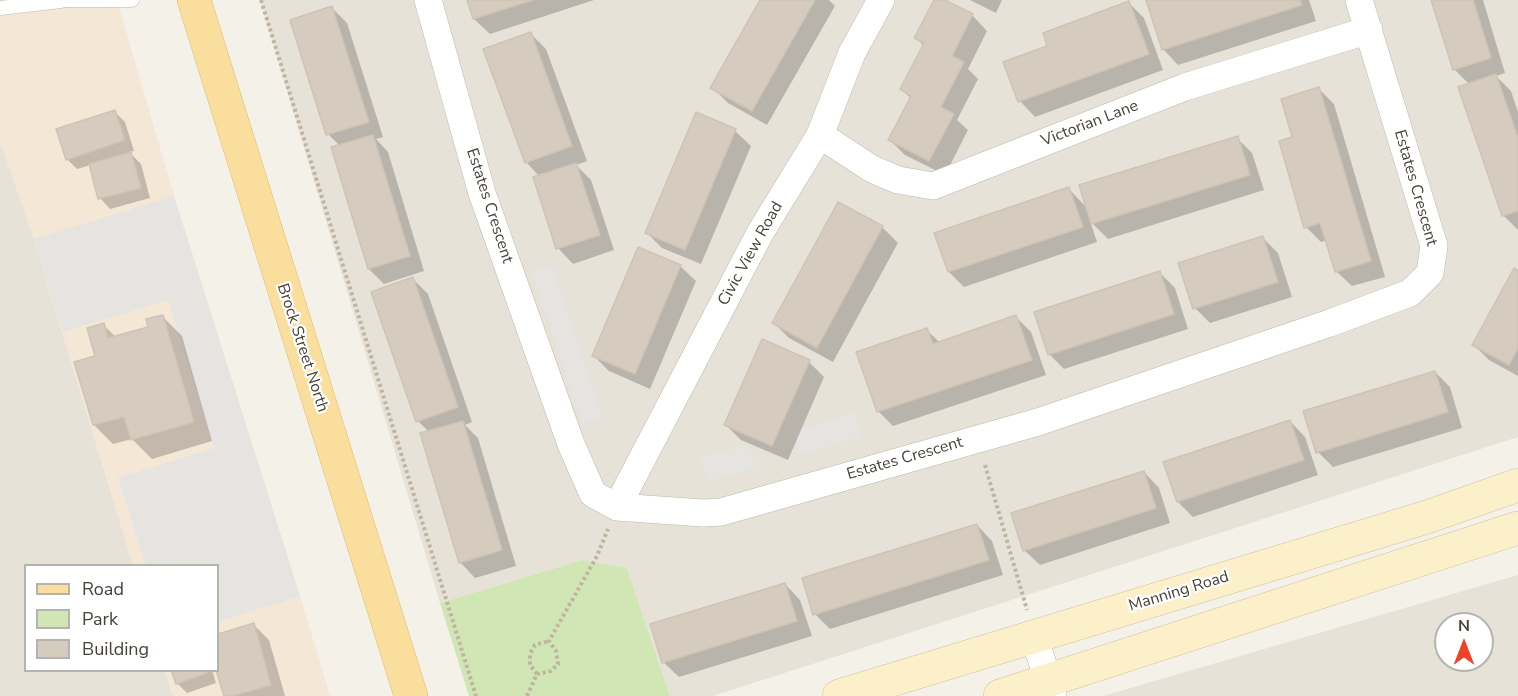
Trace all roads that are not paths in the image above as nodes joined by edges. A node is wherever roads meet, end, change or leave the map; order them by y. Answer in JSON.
{"nodes":[{"id":1,"x":60,"y":0,"type":"edge"},
{"id":2,"x":132,"y":0,"type":"edge"},
{"id":3,"x":194,"y":0,"type":"edge"},
{"id":4,"x":428,"y":0,"type":"edge"},
{"id":5,"x":881,"y":0,"type":"edge"},
{"id":6,"x":1359,"y":0,"type":"edge"},
{"id":7,"x":0,"y":8,"type":"edge"},
{"id":8,"x":1369,"y":30,"type":"junction"},
{"id":9,"x":820,"y":135,"type":"junction"},
{"id":10,"x":1518,"y":485,"type":"edge"},
{"id":11,"x":617,"y":507,"type":"junction"},
{"id":12,"x":1518,"y":528,"type":"edge"},
{"id":13,"x":1034,"y":636,"type":"junction"},
{"id":14,"x":1051,"y":688,"type":"edge"},
{"id":15,"x":411,"y":696,"type":"edge"},
{"id":16,"x":839,"y":696,"type":"edge"},
{"id":17,"x":1000,"y":696,"type":"edge"}],
"edges":[{"from":1,"to":2,"type":"lane"},
{"from":1,"to":7,"type":"lane"},
{"from":3,"to":15,"type":"main road","name":"Brock Street North"},
{"from":4,"to":11,"type":"street","name":"Estates Crescent"},
{"from":5,"to":9,"type":"street","name":"Civic View Road"},
{"from":6,"to":8,"type":"street","name":"Estates Crescent"},
{"from":8,"to":9,"type":"street","name":"Victorian Lane"},
{"from":8,"to":11,"type":"street","name":"Estates Crescent"},
{"from":9,"to":11,"type":"street","name":"Civic View Road"},
{"from":10,"to":13,"type":"main road","name":"Manning Road"},
{"from":12,"to":14,"type":"main road"},
{"from":13,"to":14,"type":"street"},
{"from":13,"to":16,"type":"main road","name":"Manning Road"},
{"from":14,"to":17,"type":"main road"}]}
